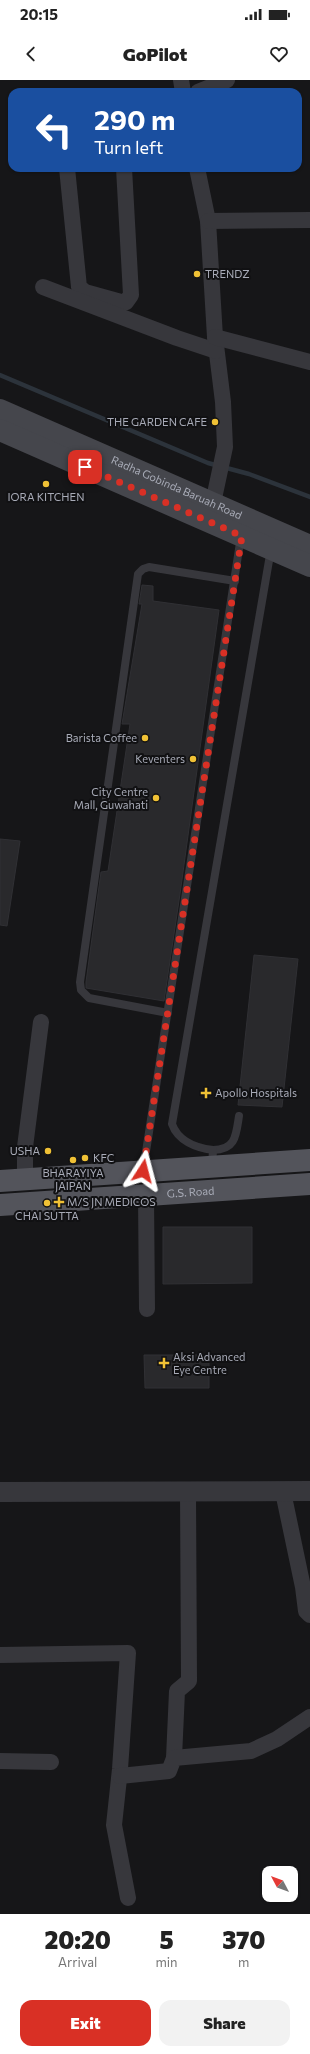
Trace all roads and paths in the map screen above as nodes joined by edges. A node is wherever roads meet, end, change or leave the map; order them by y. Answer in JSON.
{"nodes":[{"id":1,"x":227,"y":80,"type":"edge"},
{"id":2,"x":208,"y":88,"type":"edge"},
{"id":3,"x":67,"y":172,"type":"edge"},
{"id":4,"x":124,"y":172,"type":"edge"},
{"id":5,"x":198,"y":172,"type":"edge"},
{"id":6,"x":310,"y":220,"type":"edge"},
{"id":7,"x":208,"y":221,"type":"junction"},
{"id":8,"x":43,"y":287,"type":"dead end"},
{"id":9,"x":216,"y":344,"type":"junction"},
{"id":10,"x":310,"y":362,"type":"edge"},
{"id":11,"x":0,"y":410,"type":"edge"},
{"id":12,"x":0,"y":430,"type":"edge"},
{"id":13,"x":213,"y":503,"type":"junction"},
{"id":14,"x":242,"y":536,"type":"junction"},
{"id":15,"x":310,"y":546,"type":"edge"},
{"id":16,"x":271,"y":548,"type":"junction"},
{"id":17,"x":310,"y":566,"type":"edge"},
{"id":18,"x":235,"y":581,"type":"junction"},
{"id":19,"x":168,"y":1012,"type":"junction"},
{"id":20,"x":41,"y":1022,"type":"dead end"},
{"id":21,"x":239,"y":1116,"type":"dead end"},
{"id":22,"x":204,"y":1158,"type":"junction"},
{"id":23,"x":310,"y":1160,"type":"edge"},
{"id":24,"x":143,"y":1171,"type":"junction"},
{"id":25,"x":25,"y":1179,"type":"junction"},
{"id":26,"x":0,"y":1181,"type":"edge"},
{"id":27,"x":310,"y":1184,"type":"edge"},
{"id":28,"x":146,"y":1196,"type":"junction"},
{"id":29,"x":0,"y":1205,"type":"edge"},
{"id":30,"x":147,"y":1309,"type":"dead end"},
{"id":31,"x":0,"y":1492,"type":"edge"},
{"id":32,"x":188,"y":1492,"type":"junction"},
{"id":33,"x":283,"y":1492,"type":"junction"},
{"id":34,"x":310,"y":1492,"type":"edge"},
{"id":35,"x":310,"y":1615,"type":"edge"},
{"id":36,"x":0,"y":1655,"type":"edge"},
{"id":37,"x":310,"y":1717,"type":"edge"},
{"id":38,"x":174,"y":1758,"type":"junction"},
{"id":39,"x":0,"y":1761,"type":"edge"},
{"id":40,"x":51,"y":1762,"type":"dead end"},
{"id":41,"x":120,"y":1776,"type":"junction"},
{"id":42,"x":128,"y":1898,"type":"dead end"}],
"edges":[{"from":1,"to":2,"type":"street"},
{"from":3,"to":4,"type":"street"},
{"from":5,"to":7,"type":"street"},
{"from":6,"to":7,"type":"street"},
{"from":7,"to":9,"type":"street"},
{"from":8,"to":9,"type":"street"},
{"from":9,"to":10,"type":"street"},
{"from":9,"to":13,"type":"street"},
{"from":11,"to":13,"type":"main road","name":"Radha Gobinda Baruah Road"},
{"from":12,"to":14,"type":"main road","name":"Radha Gobinda Baruah Road"},
{"from":13,"to":15,"type":"main road","name":"Radha Gobinda Baruah Road"},
{"from":14,"to":16,"type":"main road","name":"Radha Gobinda Baruah Road"},
{"from":14,"to":18,"type":"lane"},
{"from":16,"to":17,"type":"main road","name":"Radha Gobinda Baruah Road"},
{"from":16,"to":22,"type":"lane"},
{"from":18,"to":19,"type":"lane"},
{"from":18,"to":19,"type":"lane"},
{"from":19,"to":24,"type":"lane"},
{"from":20,"to":25,"type":"street"},
{"from":21,"to":22,"type":"lane"},
{"from":22,"to":23,"type":"main road"},
{"from":22,"to":24,"type":"main road"},
{"from":24,"to":25,"type":"main road"},
{"from":25,"to":26,"type":"main road"},
{"from":27,"to":28,"type":"main road","name":"G.S. Road"},
{"from":28,"to":29,"type":"main road","name":"G.S. Road"},
{"from":28,"to":30,"type":"street"},
{"from":31,"to":32,"type":"street"},
{"from":32,"to":33,"type":"street"},
{"from":32,"to":38,"type":"street"},
{"from":33,"to":34,"type":"street"},
{"from":33,"to":35,"type":"street"},
{"from":36,"to":41,"type":"street"},
{"from":37,"to":38,"type":"street"},
{"from":38,"to":41,"type":"street"},
{"from":39,"to":40,"type":"street"},
{"from":41,"to":42,"type":"street"}]}
